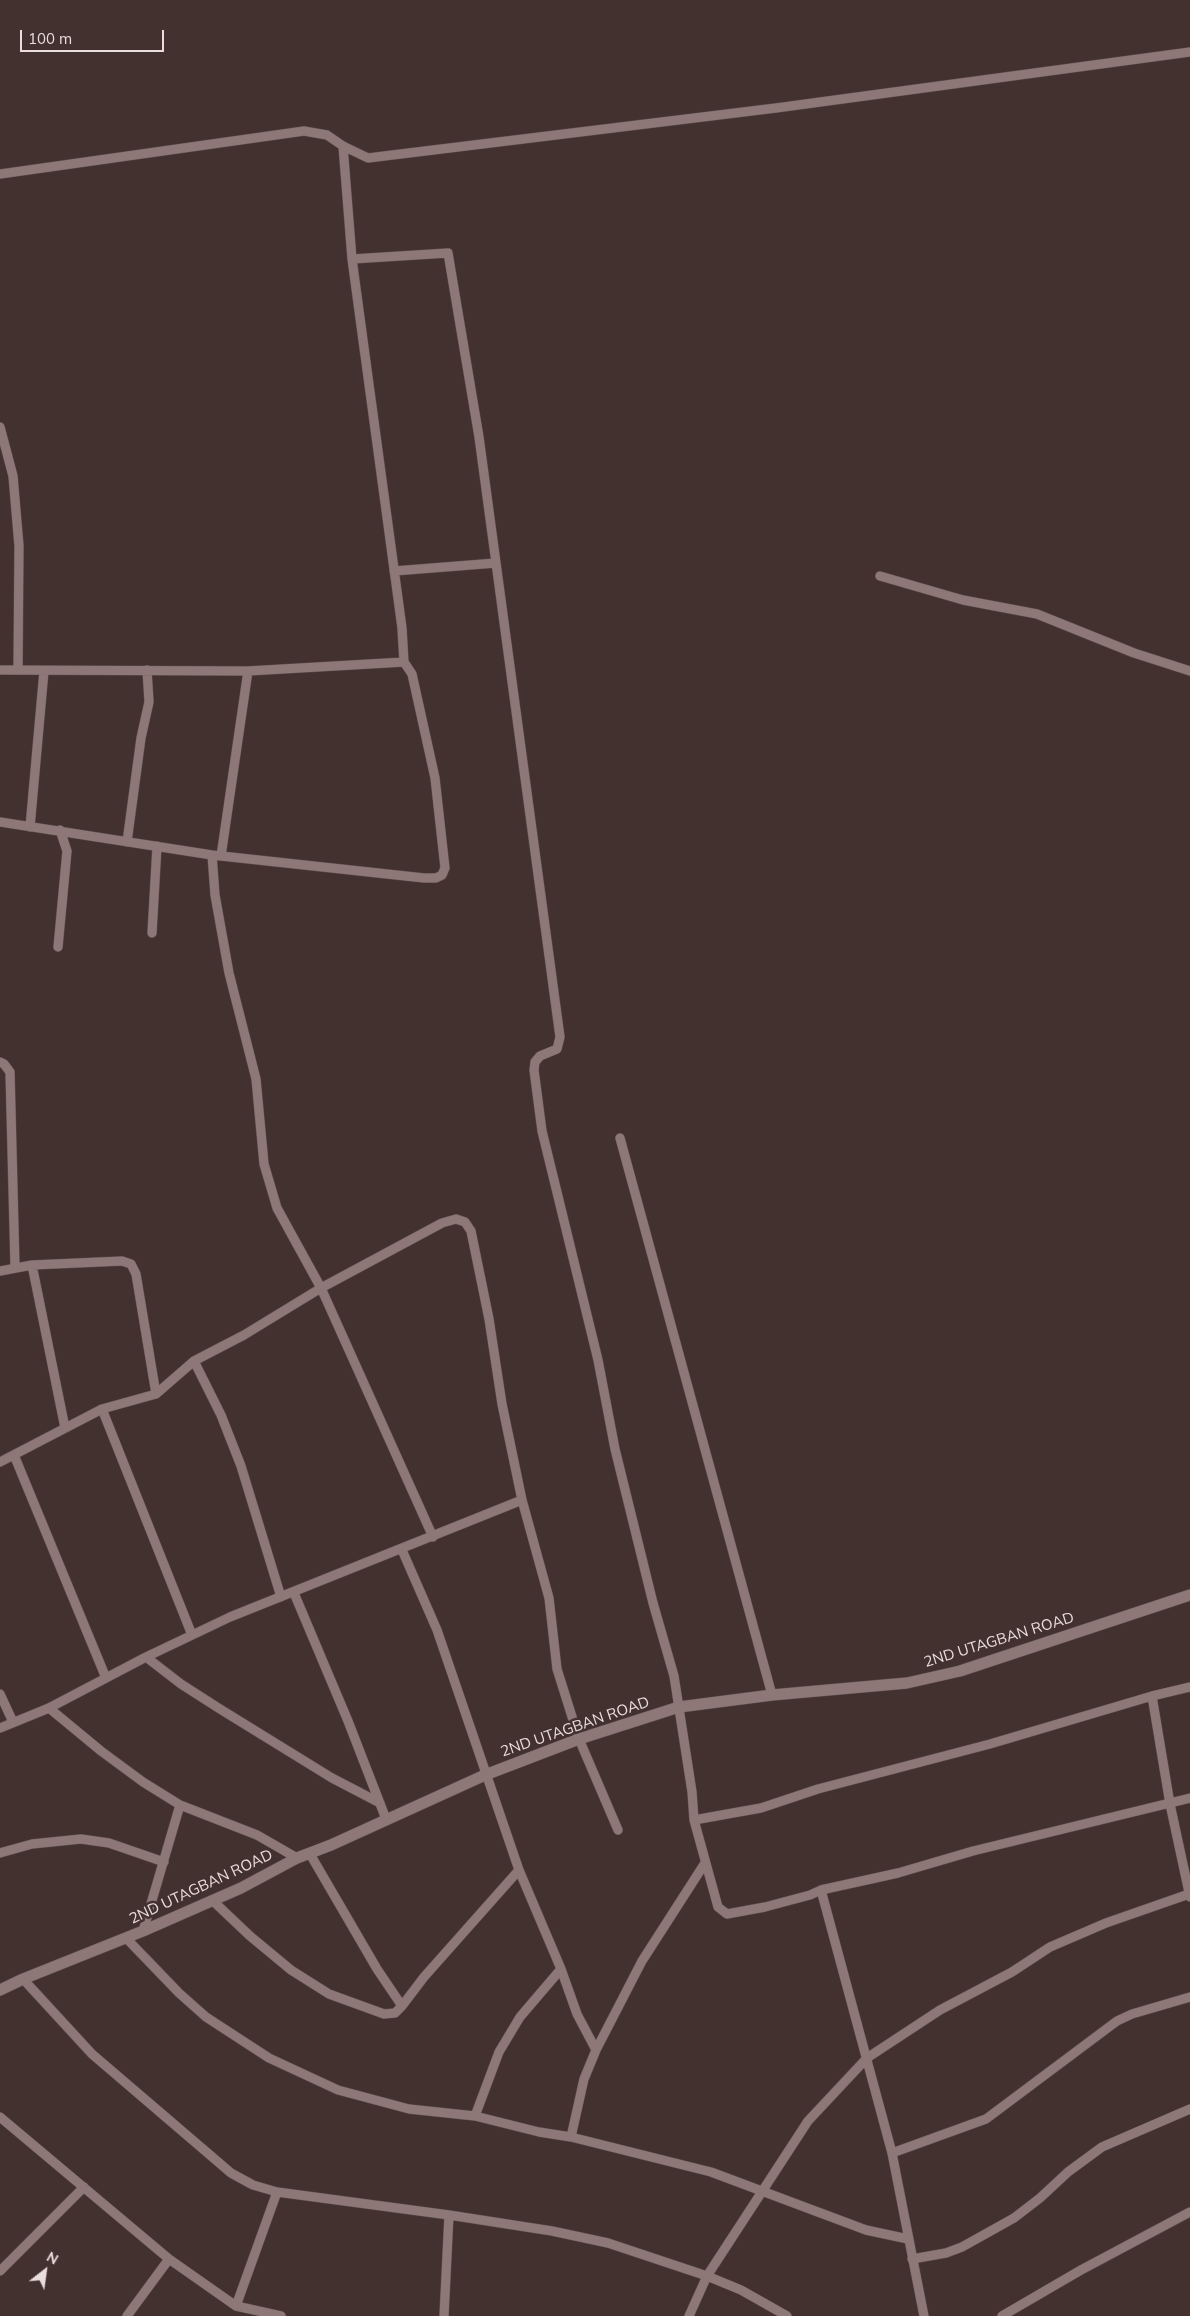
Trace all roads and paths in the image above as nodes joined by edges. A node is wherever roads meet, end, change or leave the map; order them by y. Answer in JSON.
{"nodes":[{"id":1,"x":1190,"y":52,"type":"edge"},
{"id":2,"x":342,"y":146,"type":"junction"},
{"id":3,"x":0,"y":174,"type":"edge"},
{"id":4,"x":352,"y":260,"type":"junction"},
{"id":5,"x":0,"y":426,"type":"edge"},
{"id":6,"x":496,"y":563,"type":"junction"},
{"id":7,"x":394,"y":571,"type":"junction"},
{"id":8,"x":880,"y":576,"type":"dead end"},
{"id":9,"x":404,"y":662,"type":"junction"},
{"id":10,"x":18,"y":669,"type":"junction"},
{"id":11,"x":0,"y":670,"type":"edge"},
{"id":12,"x":147,"y":670,"type":"junction"},
{"id":13,"x":44,"y":671,"type":"junction"},
{"id":14,"x":248,"y":671,"type":"junction"},
{"id":15,"x":1190,"y":671,"type":"edge"},
{"id":16,"x":0,"y":822,"type":"edge"},
{"id":17,"x":30,"y":827,"type":"junction"},
{"id":18,"x":60,"y":830,"type":"junction"},
{"id":19,"x":127,"y":842,"type":"junction"},
{"id":20,"x":157,"y":846,"type":"junction"},
{"id":21,"x":216,"y":855,"type":"junction"},
{"id":22,"x":152,"y":933,"type":"dead end"},
{"id":23,"x":58,"y":947,"type":"dead end"},
{"id":24,"x":0,"y":1062,"type":"edge"},
{"id":25,"x":620,"y":1138,"type":"dead end"},
{"id":26,"x":32,"y":1265,"type":"junction"},
{"id":27,"x":15,"y":1267,"type":"junction"},
{"id":28,"x":0,"y":1271,"type":"edge"},
{"id":29,"x":321,"y":1288,"type":"junction"},
{"id":30,"x":194,"y":1361,"type":"junction"},
{"id":31,"x":156,"y":1394,"type":"junction"},
{"id":32,"x":102,"y":1409,"type":"junction"},
{"id":33,"x":65,"y":1428,"type":"junction"},
{"id":34,"x":14,"y":1455,"type":"junction"},
{"id":35,"x":0,"y":1462,"type":"edge"},
{"id":36,"x":522,"y":1500,"type":"junction"},
{"id":37,"x":432,"y":1537,"type":"junction"},
{"id":38,"x":402,"y":1550,"type":"junction"},
{"id":39,"x":294,"y":1593,"type":"junction"},
{"id":40,"x":1190,"y":1594,"type":"edge"},
{"id":41,"x":280,"y":1597,"type":"junction"},
{"id":42,"x":192,"y":1635,"type":"junction"},
{"id":43,"x":146,"y":1657,"type":"junction"},
{"id":44,"x":106,"y":1678,"type":"junction"},
{"id":45,"x":1190,"y":1687,"type":"edge"},
{"id":46,"x":0,"y":1694,"type":"edge"},
{"id":47,"x":772,"y":1695,"type":"junction"},
{"id":48,"x":1152,"y":1696,"type":"junction"},
{"id":49,"x":679,"y":1706,"type":"junction"},
{"id":50,"x":48,"y":1708,"type":"junction"},
{"id":51,"x":13,"y":1722,"type":"junction"},
{"id":52,"x":0,"y":1728,"type":"edge"},
{"id":53,"x":579,"y":1739,"type":"junction"},
{"id":54,"x":485,"y":1775,"type":"junction"},
{"id":55,"x":1190,"y":1798,"type":"edge"},
{"id":56,"x":380,"y":1803,"type":"junction"},
{"id":57,"x":1170,"y":1804,"type":"junction"},
{"id":58,"x":180,"y":1805,"type":"junction"},
{"id":59,"x":386,"y":1819,"type":"junction"},
{"id":60,"x":694,"y":1820,"type":"junction"},
{"id":61,"x":618,"y":1830,"type":"dead end"},
{"id":62,"x":0,"y":1853,"type":"edge"},
{"id":63,"x":310,"y":1854,"type":"junction"},
{"id":64,"x":297,"y":1858,"type":"junction"},
{"id":65,"x":164,"y":1862,"type":"junction"},
{"id":66,"x":705,"y":1863,"type":"junction"},
{"id":67,"x":519,"y":1870,"type":"junction"},
{"id":68,"x":821,"y":1890,"type":"junction"},
{"id":69,"x":1190,"y":1895,"type":"edge"},
{"id":70,"x":212,"y":1900,"type":"junction"},
{"id":71,"x":143,"y":1932,"type":"junction"},
{"id":72,"x":126,"y":1938,"type":"junction"},
{"id":73,"x":561,"y":1969,"type":"junction"},
{"id":74,"x":23,"y":1979,"type":"junction"},
{"id":75,"x":0,"y":1990,"type":"edge"},
{"id":76,"x":1190,"y":1997,"type":"edge"},
{"id":77,"x":402,"y":2006,"type":"junction"},
{"id":78,"x":596,"y":2050,"type":"junction"},
{"id":79,"x":867,"y":2058,"type":"junction"},
{"id":80,"x":1190,"y":2109,"type":"edge"},
{"id":81,"x":475,"y":2116,"type":"junction"},
{"id":82,"x":1,"y":2119,"type":"edge"},
{"id":83,"x":571,"y":2137,"type":"junction"},
{"id":84,"x":892,"y":2153,"type":"junction"},
{"id":85,"x":84,"y":2187,"type":"junction"},
{"id":86,"x":764,"y":2191,"type":"junction"},
{"id":87,"x":277,"y":2192,"type":"junction"},
{"id":88,"x":1190,"y":2212,"type":"edge"},
{"id":89,"x":449,"y":2215,"type":"junction"},
{"id":90,"x":908,"y":2239,"type":"junction"},
{"id":91,"x":169,"y":2259,"type":"junction"},
{"id":92,"x":912,"y":2259,"type":"junction"},
{"id":93,"x":0,"y":2271,"type":"edge"},
{"id":94,"x":707,"y":2276,"type":"junction"},
{"id":95,"x":236,"y":2306,"type":"junction"},
{"id":96,"x":249,"y":2313,"type":"edge"},
{"id":97,"x":127,"y":2316,"type":"edge"},
{"id":98,"x":281,"y":2316,"type":"edge"},
{"id":99,"x":444,"y":2316,"type":"edge"},
{"id":100,"x":689,"y":2316,"type":"edge"},
{"id":101,"x":787,"y":2316,"type":"edge"},
{"id":102,"x":924,"y":2316,"type":"edge"},
{"id":103,"x":1002,"y":2316,"type":"edge"}],
"edges":[{"from":1,"to":2,"type":"street"},
{"from":2,"to":3,"type":"street"},
{"from":2,"to":4,"type":"street"},
{"from":4,"to":6,"type":"street"},
{"from":4,"to":7,"type":"street"},
{"from":5,"to":10,"type":"street"},
{"from":6,"to":7,"type":"street"},
{"from":6,"to":49,"type":"street"},
{"from":7,"to":9,"type":"street"},
{"from":8,"to":15,"type":"street"},
{"from":9,"to":14,"type":"street"},
{"from":9,"to":21,"type":"street"},
{"from":10,"to":11,"type":"street"},
{"from":10,"to":13,"type":"street"},
{"from":12,"to":13,"type":"street"},
{"from":12,"to":14,"type":"street"},
{"from":12,"to":19,"type":"street"},
{"from":13,"to":17,"type":"street"},
{"from":14,"to":21,"type":"street"},
{"from":16,"to":17,"type":"street"},
{"from":17,"to":18,"type":"street"},
{"from":18,"to":19,"type":"street"},
{"from":18,"to":23,"type":"street"},
{"from":19,"to":20,"type":"street"},
{"from":20,"to":21,"type":"street"},
{"from":20,"to":22,"type":"street"},
{"from":21,"to":29,"type":"street"},
{"from":24,"to":27,"type":"street"},
{"from":25,"to":47,"type":"street"},
{"from":26,"to":27,"type":"street"},
{"from":26,"to":31,"type":"street"},
{"from":26,"to":33,"type":"street"},
{"from":27,"to":28,"type":"street"},
{"from":29,"to":30,"type":"street"},
{"from":29,"to":36,"type":"street"},
{"from":29,"to":37,"type":"street"},
{"from":30,"to":31,"type":"street"},
{"from":30,"to":41,"type":"street"},
{"from":31,"to":32,"type":"street"},
{"from":32,"to":33,"type":"street"},
{"from":32,"to":42,"type":"street"},
{"from":33,"to":34,"type":"street"},
{"from":34,"to":35,"type":"street"},
{"from":34,"to":44,"type":"street"},
{"from":36,"to":37,"type":"street"},
{"from":36,"to":53,"type":"street"},
{"from":37,"to":38,"type":"street"},
{"from":38,"to":39,"type":"street"},
{"from":38,"to":54,"type":"street"},
{"from":39,"to":41,"type":"street"},
{"from":39,"to":56,"type":"street"},
{"from":40,"to":47,"type":"street","name":"2ND UTAGBAN ROAD"},
{"from":41,"to":42,"type":"street"},
{"from":42,"to":43,"type":"street"},
{"from":43,"to":44,"type":"street"},
{"from":43,"to":56,"type":"street"},
{"from":44,"to":50,"type":"street"},
{"from":45,"to":48,"type":"street"},
{"from":46,"to":51,"type":"street"},
{"from":47,"to":49,"type":"street","name":"2ND UTAGBAN ROAD"},
{"from":48,"to":57,"type":"street"},
{"from":48,"to":60,"type":"street"},
{"from":49,"to":53,"type":"street","name":"2ND UTAGBAN ROAD"},
{"from":49,"to":60,"type":"street"},
{"from":50,"to":51,"type":"street"},
{"from":50,"to":58,"type":"street"},
{"from":51,"to":52,"type":"street"},
{"from":53,"to":54,"type":"street","name":"2ND UTAGBAN ROAD"},
{"from":53,"to":61,"type":"street"},
{"from":54,"to":59,"type":"street","name":"2ND UTAGBAN ROAD"},
{"from":54,"to":67,"type":"street"},
{"from":55,"to":57,"type":"street"},
{"from":56,"to":59,"type":"street"},
{"from":57,"to":68,"type":"street"},
{"from":57,"to":69,"type":"street"},
{"from":58,"to":64,"type":"street"},
{"from":58,"to":65,"type":"street"},
{"from":59,"to":63,"type":"street","name":"2ND UTAGBAN ROAD"},
{"from":60,"to":66,"type":"street"},
{"from":62,"to":65,"type":"street"},
{"from":63,"to":64,"type":"street","name":"2ND UTAGBAN ROAD"},
{"from":63,"to":77,"type":"street"},
{"from":64,"to":70,"type":"street","name":"2ND UTAGBAN ROAD"},
{"from":65,"to":71,"type":"street"},
{"from":66,"to":68,"type":"street"},
{"from":66,"to":78,"type":"street"},
{"from":67,"to":73,"type":"street"},
{"from":67,"to":77,"type":"street"},
{"from":68,"to":79,"type":"street"},
{"from":69,"to":79,"type":"street"},
{"from":70,"to":71,"type":"street","name":"2ND UTAGBAN ROAD"},
{"from":70,"to":77,"type":"street"},
{"from":71,"to":72,"type":"street","name":"2ND UTAGBAN ROAD"},
{"from":72,"to":74,"type":"street","name":"2ND UTAGBAN ROAD"},
{"from":72,"to":81,"type":"street"},
{"from":73,"to":78,"type":"street"},
{"from":73,"to":81,"type":"street"},
{"from":74,"to":75,"type":"street","name":"2ND UTAGBAN ROAD"},
{"from":74,"to":87,"type":"street"},
{"from":76,"to":84,"type":"street"},
{"from":78,"to":83,"type":"street"},
{"from":79,"to":84,"type":"street"},
{"from":79,"to":86,"type":"street"},
{"from":80,"to":92,"type":"street"},
{"from":81,"to":83,"type":"street"},
{"from":82,"to":85,"type":"street"},
{"from":83,"to":86,"type":"street"},
{"from":84,"to":90,"type":"street"},
{"from":85,"to":91,"type":"street"},
{"from":85,"to":93,"type":"street"},
{"from":86,"to":90,"type":"street"},
{"from":86,"to":94,"type":"street"},
{"from":87,"to":89,"type":"street"},
{"from":87,"to":95,"type":"street"},
{"from":88,"to":103,"type":"street"},
{"from":89,"to":94,"type":"street"},
{"from":89,"to":99,"type":"street"},
{"from":90,"to":92,"type":"street"},
{"from":91,"to":95,"type":"street"},
{"from":91,"to":97,"type":"street"},
{"from":92,"to":102,"type":"street"},
{"from":94,"to":100,"type":"street"},
{"from":94,"to":101,"type":"street"},
{"from":95,"to":96,"type":"street"},
{"from":96,"to":98,"type":"street"}]}
